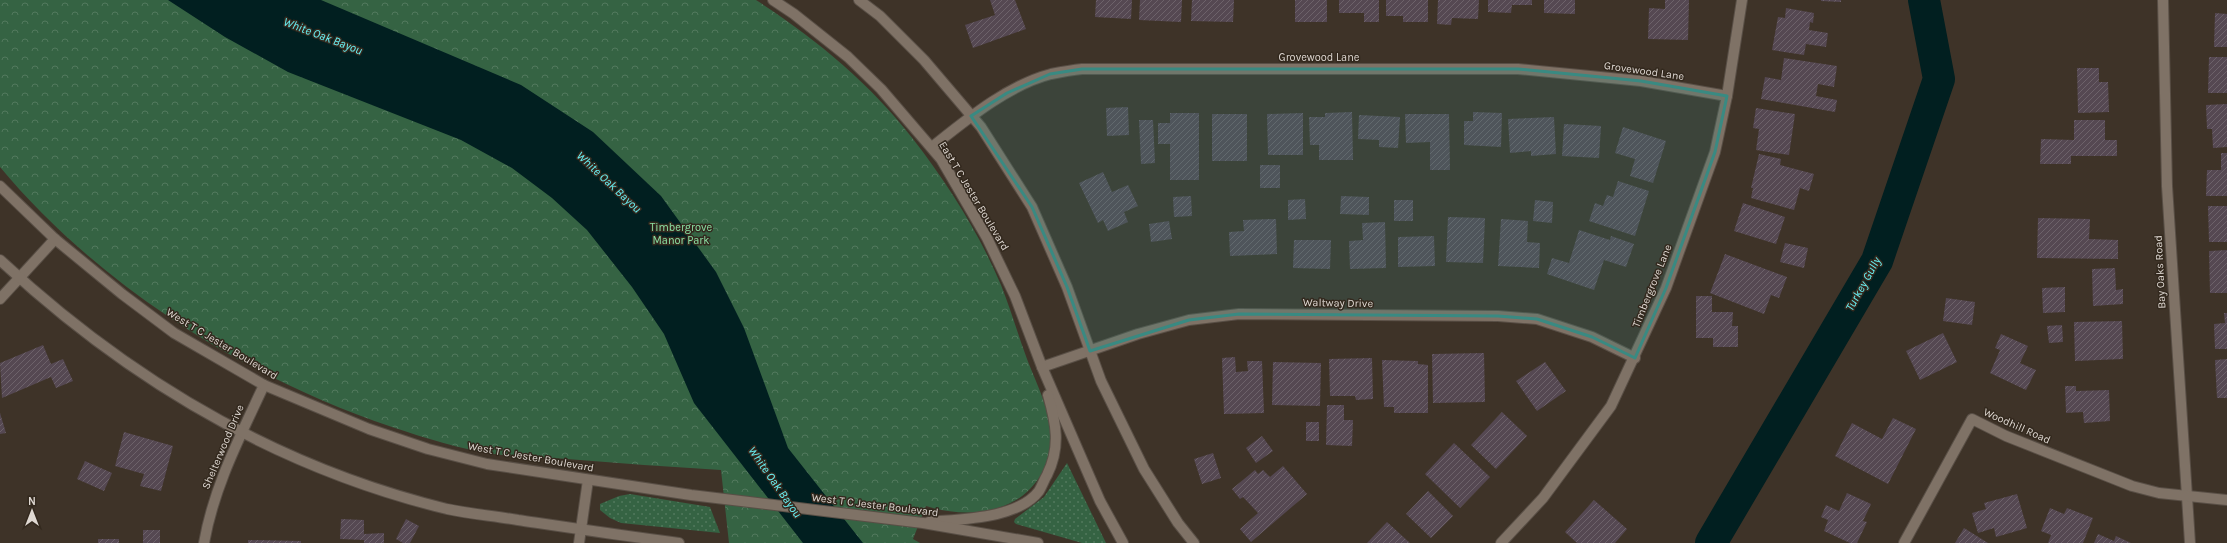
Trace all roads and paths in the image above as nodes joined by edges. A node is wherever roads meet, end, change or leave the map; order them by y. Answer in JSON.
{"nodes":[{"id":1,"x":773,"y":0,"type":"edge"},
{"id":2,"x":859,"y":0,"type":"edge"},
{"id":3,"x":1742,"y":0,"type":"edge"},
{"id":4,"x":2163,"y":0,"type":"edge"},
{"id":5,"x":1727,"y":96,"type":"junction"},
{"id":6,"x":971,"y":116,"type":"junction"},
{"id":7,"x":932,"y":147,"type":"junction"},
{"id":8,"x":0,"y":186,"type":"edge"},
{"id":9,"x":55,"y":239,"type":"junction"},
{"id":10,"x":0,"y":260,"type":"edge"},
{"id":11,"x":19,"y":278,"type":"junction"},
{"id":12,"x":0,"y":299,"type":"edge"},
{"id":13,"x":1090,"y":351,"type":"junction"},
{"id":14,"x":1635,"y":358,"type":"junction"},
{"id":15,"x":1042,"y":367,"type":"junction"},
{"id":16,"x":264,"y":385,"type":"junction"},
{"id":17,"x":241,"y":433,"type":"junction"},
{"id":18,"x":588,"y":480,"type":"junction"},
{"id":19,"x":2187,"y":497,"type":"junction"},
{"id":20,"x":2227,"y":500,"type":"edge"},
{"id":21,"x":923,"y":523,"type":"junction"},
{"id":22,"x":581,"y":530,"type":"junction"},
{"id":23,"x":204,"y":543,"type":"edge"},
{"id":24,"x":579,"y":543,"type":"edge"},
{"id":25,"x":679,"y":543,"type":"edge"},
{"id":26,"x":1038,"y":543,"type":"edge"},
{"id":27,"x":1123,"y":543,"type":"edge"},
{"id":28,"x":1194,"y":543,"type":"edge"},
{"id":29,"x":1501,"y":543,"type":"edge"},
{"id":30,"x":1904,"y":543,"type":"edge"},
{"id":31,"x":2190,"y":543,"type":"edge"}],
"edges":[{"from":1,"to":7,"type":"street","name":"East T C Jester Boulevard"},
{"from":2,"to":6,"type":"street"},
{"from":3,"to":5,"type":"street","name":"Timbergrove Lane"},
{"from":4,"to":19,"type":"street","name":"Bay Oaks Road"},
{"from":5,"to":6,"type":"street","name":"Grovewood Lane"},
{"from":5,"to":14,"type":"street","name":"Timbergrove Lane"},
{"from":6,"to":7,"type":"street","name":"Grovewood Lane"},
{"from":6,"to":13,"type":"street"},
{"from":7,"to":15,"type":"street","name":"East T C Jester Boulevard"},
{"from":8,"to":9,"type":"street","name":"West T C Jester Boulevard"},
{"from":9,"to":11,"type":"street"},
{"from":9,"to":16,"type":"street","name":"West T C Jester Boulevard"},
{"from":10,"to":11,"type":"street"},
{"from":11,"to":12,"type":"street"},
{"from":11,"to":17,"type":"street"},
{"from":13,"to":14,"type":"street","name":"Waltway Drive"},
{"from":13,"to":15,"type":"street","name":"Waltway Drive"},
{"from":13,"to":28,"type":"street"},
{"from":14,"to":29,"type":"street","name":"Timbergrove Lane"},
{"from":15,"to":21,"type":"street"},
{"from":15,"to":27,"type":"street","name":"East T C Jester Boulevard"},
{"from":16,"to":17,"type":"street","name":"Shelterwood Drive"},
{"from":16,"to":18,"type":"street","name":"West T C Jester Boulevard"},
{"from":17,"to":22,"type":"street"},
{"from":17,"to":23,"type":"street","name":"Shelterwood Drive"},
{"from":18,"to":21,"type":"street","name":"West T C Jester Boulevard"},
{"from":18,"to":22,"type":"street"},
{"from":19,"to":20,"type":"street"},
{"from":19,"to":30,"type":"street","name":"Woodhill Road"},
{"from":19,"to":31,"type":"street","name":"Bay Oaks Road"},
{"from":21,"to":26,"type":"street","name":"West T C Jester Boulevard"},
{"from":22,"to":24,"type":"street"},
{"from":22,"to":25,"type":"street"}]}
